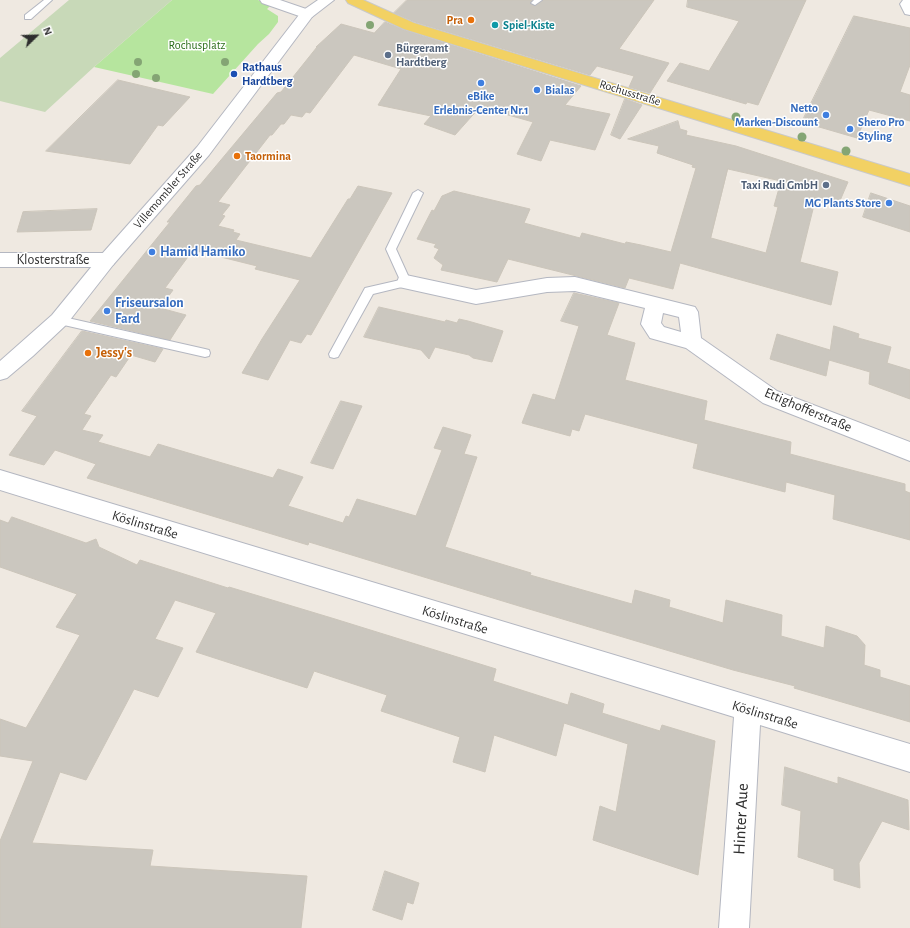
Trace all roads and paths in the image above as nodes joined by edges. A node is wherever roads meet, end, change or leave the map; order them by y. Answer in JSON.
{"nodes":[{"id":1,"x":48,"y":0,"type":"edge"},
{"id":2,"x":267,"y":0,"type":"edge"},
{"id":3,"x":327,"y":0,"type":"edge"},
{"id":4,"x":353,"y":0,"type":"edge"},
{"id":5,"x":910,"y":0,"type":"edge"},
{"id":6,"x":910,"y":11,"type":"edge"},
{"id":7,"x":307,"y":14,"type":"junction"},
{"id":8,"x":28,"y":17,"type":"dead end"},
{"id":9,"x":910,"y":180,"type":"edge"},
{"id":10,"x":418,"y":193,"type":"dead end"},
{"id":11,"x":0,"y":260,"type":"edge"},
{"id":12,"x":107,"y":260,"type":"junction"},
{"id":13,"x":406,"y":282,"type":"junction"},
{"id":14,"x":655,"y":305,"type":"junction"},
{"id":15,"x":59,"y":320,"type":"junction"},
{"id":16,"x":692,"y":342,"type":"junction"},
{"id":17,"x":205,"y":353,"type":"dead end"},
{"id":18,"x":334,"y":354,"type":"dead end"},
{"id":19,"x":0,"y":372,"type":"edge"},
{"id":20,"x":910,"y":452,"type":"edge"},
{"id":21,"x":0,"y":480,"type":"edge"},
{"id":22,"x":748,"y":710,"type":"junction"},
{"id":23,"x":910,"y":758,"type":"edge"},
{"id":24,"x":734,"y":928,"type":"edge"}],
"edges":[{"from":1,"to":8,"type":"lane"},
{"from":2,"to":7,"type":"street"},
{"from":3,"to":7,"type":"street","name":"Villemombler Straße"},
{"from":4,"to":9,"type":"main road","name":"Rochusstraße"},
{"from":5,"to":6,"type":"street"},
{"from":7,"to":12,"type":"street","name":"Villemombler Straße"},
{"from":10,"to":13,"type":"lane"},
{"from":11,"to":12,"type":"street","name":"Klosterstraße"},
{"from":12,"to":15,"type":"street","name":"Villemombler Straße"},
{"from":13,"to":14,"type":"street"},
{"from":13,"to":18,"type":"lane"},
{"from":14,"to":16,"type":"street"},
{"from":14,"to":16,"type":"street","name":"Ettighofferstraße"},
{"from":15,"to":17,"type":"lane"},
{"from":15,"to":19,"type":"street","name":"Villemombler Straße"},
{"from":16,"to":20,"type":"street","name":"Ettighofferstraße"},
{"from":21,"to":22,"type":"street","name":"Köslinstraße"},
{"from":22,"to":23,"type":"street","name":"Köslinstraße"},
{"from":22,"to":24,"type":"street","name":"Hinter Aue"}]}
